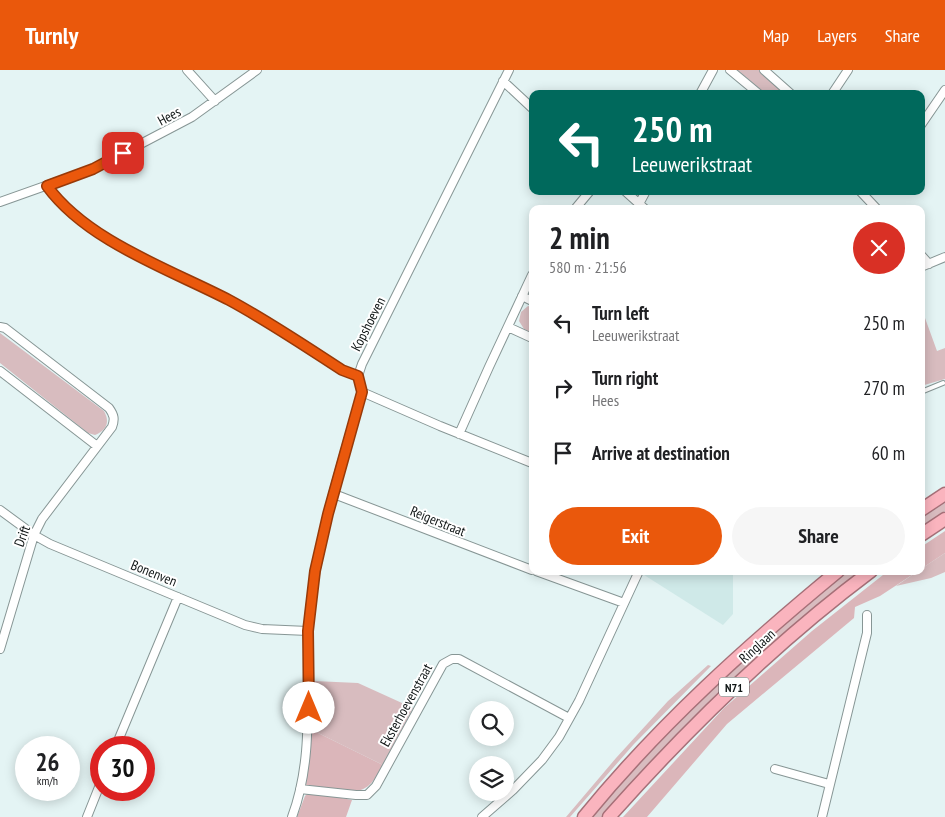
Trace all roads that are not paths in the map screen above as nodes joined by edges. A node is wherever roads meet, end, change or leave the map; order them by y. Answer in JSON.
{"nodes":[{"id":1,"x":187,"y":70,"type":"edge"},
{"id":2,"x":257,"y":70,"type":"edge"},
{"id":3,"x":509,"y":70,"type":"edge"},
{"id":4,"x":714,"y":70,"type":"edge"},
{"id":5,"x":730,"y":70,"type":"edge"},
{"id":6,"x":764,"y":70,"type":"edge"},
{"id":7,"x":848,"y":70,"type":"edge"},
{"id":8,"x":503,"y":81,"type":"junction"},
{"id":9,"x":702,"y":90,"type":"edge"},
{"id":10,"x":754,"y":90,"type":"edge"},
{"id":11,"x":786,"y":90,"type":"edge"},
{"id":12,"x":835,"y":90,"type":"edge"},
{"id":13,"x":945,"y":90,"type":"edge"},
{"id":14,"x":215,"y":101,"type":"junction"},
{"id":15,"x":529,"y":105,"type":"edge"},
{"id":16,"x":925,"y":119,"type":"edge"},
{"id":17,"x":47,"y":186,"type":"junction"},
{"id":18,"x":587,"y":195,"type":"edge"},
{"id":19,"x":629,"y":195,"type":"edge"},
{"id":20,"x":864,"y":195,"type":"edge"},
{"id":21,"x":0,"y":202,"type":"edge"},
{"id":22,"x":578,"y":205,"type":"edge"},
{"id":23,"x":641,"y":205,"type":"edge"},
{"id":24,"x":873,"y":205,"type":"edge"},
{"id":25,"x":945,"y":257,"type":"edge"},
{"id":26,"x":925,"y":265,"type":"edge"},
{"id":27,"x":529,"y":281,"type":"edge"},
{"id":28,"x":522,"y":296,"type":"junction"},
{"id":29,"x":529,"y":300,"type":"edge"},
{"id":30,"x":0,"y":327,"type":"edge"},
{"id":31,"x":508,"y":327,"type":"junction"},
{"id":32,"x":529,"y":337,"type":"edge"},
{"id":33,"x":0,"y":372,"type":"edge"},
{"id":34,"x":358,"y":376,"type":"junction"},
{"id":35,"x":944,"y":383,"type":"dead end"},
{"id":36,"x":925,"y":390,"type":"edge"},
{"id":37,"x":362,"y":392,"type":"junction"},
{"id":38,"x":459,"y":434,"type":"junction"},
{"id":39,"x":97,"y":446,"type":"junction"},
{"id":40,"x":529,"y":462,"type":"edge"},
{"id":41,"x":334,"y":494,"type":"junction"},
{"id":42,"x":945,"y":494,"type":"edge"},
{"id":43,"x":925,"y":507,"type":"edge"},
{"id":44,"x":0,"y":510,"type":"edge"},
{"id":45,"x":945,"y":519,"type":"edge"},
{"id":46,"x":925,"y":532,"type":"edge"},
{"id":47,"x":34,"y":535,"type":"junction"},
{"id":48,"x":529,"y":569,"type":"edge"},
{"id":49,"x":545,"y":575,"type":"edge"},
{"id":50,"x":637,"y":575,"type":"edge"},
{"id":51,"x":833,"y":575,"type":"edge"},
{"id":52,"x":866,"y":575,"type":"edge"},
{"id":53,"x":178,"y":597,"type":"junction"},
{"id":54,"x":624,"y":603,"type":"junction"},
{"id":55,"x":867,"y":615,"type":"dead end"},
{"id":56,"x":308,"y":631,"type":"junction"},
{"id":57,"x":0,"y":649,"type":"edge"},
{"id":58,"x":570,"y":718,"type":"junction"},
{"id":59,"x":121,"y":736,"type":"edge"},
{"id":60,"x":775,"y":770,"type":"dead end"},
{"id":61,"x":830,"y":784,"type":"junction"},
{"id":62,"x":300,"y":789,"type":"junction"},
{"id":63,"x":93,"y":801,"type":"edge"},
{"id":64,"x":87,"y":817,"type":"edge"},
{"id":65,"x":292,"y":817,"type":"edge"},
{"id":66,"x":482,"y":817,"type":"edge"},
{"id":67,"x":584,"y":817,"type":"edge"},
{"id":68,"x":609,"y":817,"type":"edge"},
{"id":69,"x":822,"y":817,"type":"edge"}],
"edges":[{"from":1,"to":14,"type":"street"},
{"from":2,"to":14,"type":"street","name":"Hees"},
{"from":3,"to":8,"type":"street","name":"Kopshoeven"},
{"from":4,"to":9,"type":"street"},
{"from":5,"to":10,"type":"street"},
{"from":6,"to":11,"type":"street"},
{"from":7,"to":12,"type":"street"},
{"from":8,"to":15,"type":"street"},
{"from":8,"to":34,"type":"street","name":"Kopshoeven"},
{"from":13,"to":16,"type":"street"},
{"from":14,"to":17,"type":"street","name":"Hees"},
{"from":17,"to":21,"type":"street","name":"Hees"},
{"from":17,"to":34,"type":"street"},
{"from":18,"to":22,"type":"street"},
{"from":19,"to":23,"type":"street"},
{"from":20,"to":24,"type":"street"},
{"from":25,"to":26,"type":"street"},
{"from":27,"to":28,"type":"street"},
{"from":28,"to":29,"type":"street"},
{"from":28,"to":31,"type":"street"},
{"from":30,"to":39,"type":"street","name":"Drift"},
{"from":31,"to":32,"type":"street"},
{"from":31,"to":38,"type":"street"},
{"from":33,"to":39,"type":"street"},
{"from":34,"to":37,"type":"street"},
{"from":35,"to":36,"type":"lane"},
{"from":37,"to":38,"type":"street"},
{"from":37,"to":41,"type":"street"},
{"from":38,"to":40,"type":"street"},
{"from":39,"to":47,"type":"street","name":"Drift"},
{"from":41,"to":48,"type":"street","name":"Reigerstraat"},
{"from":41,"to":56,"type":"street"},
{"from":42,"to":43,"type":"highway"},
{"from":44,"to":47,"type":"street","name":"Bonenven"},
{"from":45,"to":46,"type":"highway"},
{"from":47,"to":53,"type":"street","name":"Bonenven"},
{"from":47,"to":57,"type":"street","name":"Drift"},
{"from":49,"to":54,"type":"street","name":"Reigerstraat"},
{"from":50,"to":54,"type":"street"},
{"from":51,"to":67,"type":"highway","name":"Ringlaan","number":"N71"},
{"from":52,"to":68,"type":"highway","name":"Ringlaan","number":"N71"},
{"from":53,"to":56,"type":"street","name":"Bonenven"},
{"from":53,"to":59,"type":"street"},
{"from":54,"to":58,"type":"street"},
{"from":55,"to":61,"type":"street"},
{"from":56,"to":62,"type":"street"},
{"from":58,"to":62,"type":"street","name":"Eksterhoevenstraat"},
{"from":58,"to":66,"type":"street"},
{"from":60,"to":61,"type":"street"},
{"from":61,"to":69,"type":"street"},
{"from":62,"to":65,"type":"street"},
{"from":63,"to":64,"type":"street"}]}
